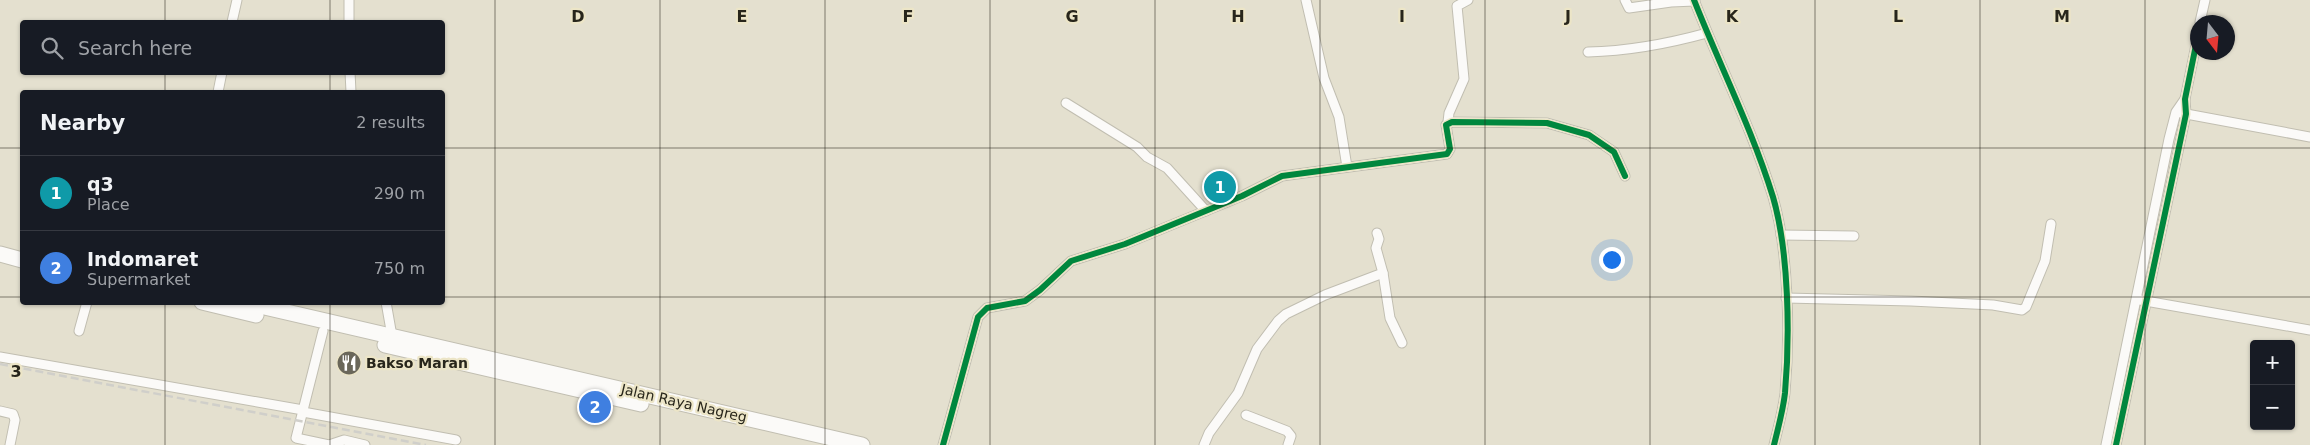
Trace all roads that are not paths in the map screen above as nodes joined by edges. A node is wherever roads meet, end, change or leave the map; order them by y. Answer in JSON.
{"nodes":[{"id":1,"x":237,"y":0,"type":"edge"},
{"id":2,"x":349,"y":0,"type":"edge"},
{"id":3,"x":1306,"y":0,"type":"edge"},
{"id":4,"x":1468,"y":0,"type":"edge"},
{"id":5,"x":1625,"y":0,"type":"edge"},
{"id":6,"x":2205,"y":0,"type":"edge"},
{"id":7,"x":1694,"y":1,"type":"edge"},
{"id":8,"x":2202,"y":15,"type":"edge"},
{"id":9,"x":232,"y":20,"type":"edge"},
{"id":10,"x":349,"y":20,"type":"edge"},
{"id":11,"x":1707,"y":32,"type":"junction"},
{"id":12,"x":1588,"y":52,"type":"dead end"},
{"id":13,"x":2193,"y":60,"type":"edge"},
{"id":14,"x":221,"y":75,"type":"edge"},
{"id":15,"x":350,"y":75,"type":"edge"},
{"id":16,"x":218,"y":90,"type":"edge"},
{"id":17,"x":350,"y":90,"type":"edge"},
{"id":18,"x":2185,"y":99,"type":"junction"},
{"id":19,"x":1066,"y":103,"type":"dead end"},
{"id":20,"x":2176,"y":112,"type":"junction"},
{"id":21,"x":2186,"y":114,"type":"junction"},
{"id":22,"x":1448,"y":122,"type":"junction"},
{"id":23,"x":2310,"y":137,"type":"edge"},
{"id":24,"x":1347,"y":167,"type":"junction"},
{"id":25,"x":1625,"y":176,"type":"dead end"},
{"id":26,"x":1206,"y":211,"type":"junction"},
{"id":27,"x":2051,"y":224,"type":"dead end"},
{"id":28,"x":1377,"y":233,"type":"dead end"},
{"id":29,"x":1781,"y":235,"type":"junction"},
{"id":30,"x":1854,"y":236,"type":"dead end"},
{"id":31,"x":0,"y":246,"type":"edge"},
{"id":32,"x":20,"y":251,"type":"edge"},
{"id":33,"x":0,"y":254,"type":"edge"},
{"id":34,"x":20,"y":259,"type":"edge"},
{"id":35,"x":1383,"y":273,"type":"junction"},
{"id":36,"x":1786,"y":298,"type":"junction"},
{"id":37,"x":2136,"y":300,"type":"junction"},
{"id":38,"x":2146,"y":302,"type":"junction"},
{"id":39,"x":86,"y":305,"type":"edge"},
{"id":40,"x":215,"y":305,"type":"edge"},
{"id":41,"x":256,"y":305,"type":"edge"},
{"id":42,"x":387,"y":305,"type":"edge"},
{"id":43,"x":2310,"y":330,"type":"edge"},
{"id":44,"x":79,"y":331,"type":"dead end"},
{"id":45,"x":323,"y":331,"type":"junction"},
{"id":46,"x":392,"y":336,"type":"junction"},
{"id":47,"x":1402,"y":343,"type":"dead end"},
{"id":48,"x":0,"y":357,"type":"edge"},
{"id":49,"x":0,"y":410,"type":"edge"},
{"id":50,"x":303,"y":411,"type":"junction"},
{"id":51,"x":1246,"y":415,"type":"dead end"},
{"id":52,"x":456,"y":440,"type":"dead end"},
{"id":53,"x":310,"y":443,"type":"edge"},
{"id":54,"x":10,"y":445,"type":"edge"},
{"id":55,"x":365,"y":445,"type":"edge"},
{"id":56,"x":820,"y":445,"type":"edge"},
{"id":57,"x":862,"y":445,"type":"edge"},
{"id":58,"x":943,"y":445,"type":"edge"},
{"id":59,"x":1204,"y":445,"type":"edge"},
{"id":60,"x":1288,"y":445,"type":"edge"},
{"id":61,"x":1774,"y":445,"type":"edge"},
{"id":62,"x":2106,"y":445,"type":"edge"},
{"id":63,"x":2116,"y":445,"type":"edge"}],
"edges":[{"from":1,"to":9,"type":"street"},
{"from":2,"to":10,"type":"street"},
{"from":3,"to":24,"type":"street"},
{"from":4,"to":22,"type":"street"},
{"from":5,"to":7,"type":"street"},
{"from":6,"to":8,"type":"street"},
{"from":7,"to":11,"type":"street"},
{"from":11,"to":12,"type":"street"},
{"from":11,"to":29,"type":"street"},
{"from":13,"to":18,"type":"street"},
{"from":14,"to":16,"type":"street"},
{"from":15,"to":17,"type":"street"},
{"from":18,"to":20,"type":"street"},
{"from":18,"to":21,"type":"street"},
{"from":19,"to":26,"type":"street"},
{"from":20,"to":21,"type":"street"},
{"from":20,"to":37,"type":"street"},
{"from":21,"to":23,"type":"street"},
{"from":21,"to":38,"type":"street"},
{"from":22,"to":24,"type":"street"},
{"from":22,"to":25,"type":"street"},
{"from":24,"to":26,"type":"street"},
{"from":26,"to":58,"type":"street"},
{"from":27,"to":36,"type":"street"},
{"from":28,"to":35,"type":"street"},
{"from":29,"to":30,"type":"street"},
{"from":29,"to":36,"type":"street"},
{"from":31,"to":32,"type":"highway"},
{"from":33,"to":34,"type":"highway"},
{"from":35,"to":47,"type":"street"},
{"from":35,"to":59,"type":"street"},
{"from":36,"to":61,"type":"street"},
{"from":37,"to":38,"type":"street"},
{"from":37,"to":62,"type":"street"},
{"from":38,"to":43,"type":"street"},
{"from":38,"to":63,"type":"street"},
{"from":39,"to":44,"type":"street"},
{"from":40,"to":45,"type":"highway","name":"Jalan Raya Nagreg"},
{"from":41,"to":46,"type":"highway","name":"Jalan Raya Nagreg"},
{"from":42,"to":46,"type":"street"},
{"from":45,"to":50,"type":"street"},
{"from":45,"to":56,"type":"highway","name":"Jalan Raya Nagreg"},
{"from":46,"to":57,"type":"highway","name":"Jalan Raya Nagreg"},
{"from":48,"to":50,"type":"street"},
{"from":49,"to":54,"type":"street"},
{"from":50,"to":52,"type":"street"},
{"from":50,"to":53,"type":"street"},
{"from":51,"to":60,"type":"street"},
{"from":53,"to":55,"type":"street"}]}
